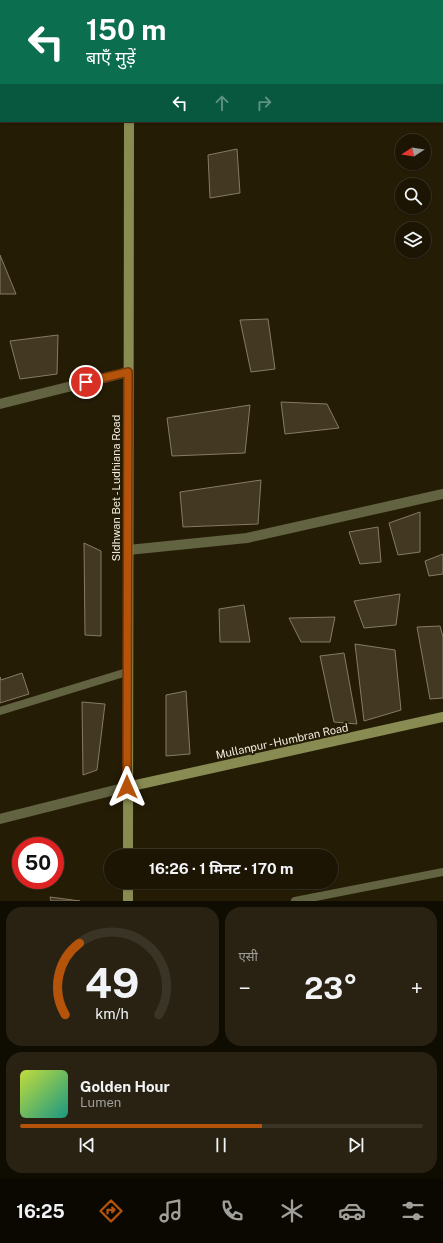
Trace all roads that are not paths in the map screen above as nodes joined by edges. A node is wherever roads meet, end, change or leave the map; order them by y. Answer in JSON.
{"nodes":[{"id":1,"x":128,"y":122,"type":"edge"},
{"id":2,"x":128,"y":372,"type":"junction"},
{"id":3,"x":0,"y":404,"type":"edge"},
{"id":4,"x":443,"y":494,"type":"edge"},
{"id":5,"x":128,"y":550,"type":"junction"},
{"id":6,"x":128,"y":672,"type":"junction"},
{"id":7,"x":0,"y":711,"type":"edge"},
{"id":8,"x":443,"y":718,"type":"edge"},
{"id":9,"x":127,"y":787,"type":"junction"},
{"id":10,"x":0,"y":819,"type":"edge"},
{"id":11,"x":128,"y":849,"type":"edge"},
{"id":12,"x":443,"y":872,"type":"edge"},
{"id":13,"x":128,"y":889,"type":"edge"},
{"id":14,"x":128,"y":901,"type":"edge"},
{"id":15,"x":295,"y":901,"type":"edge"}],
"edges":[{"from":1,"to":2,"type":"main road","name":"SIdhwan Bet - Ludhiana Road"},
{"from":2,"to":3,"type":"street"},
{"from":2,"to":5,"type":"main road","name":"SIdhwan Bet - Ludhiana Road"},
{"from":4,"to":5,"type":"street"},
{"from":5,"to":6,"type":"main road","name":"SIdhwan Bet - Ludhiana Road"},
{"from":6,"to":7,"type":"lane"},
{"from":6,"to":9,"type":"main road","name":"SIdhwan Bet - Ludhiana Road"},
{"from":8,"to":9,"type":"main road","name":"Mullanpur - Humbran Road"},
{"from":9,"to":10,"type":"street"},
{"from":9,"to":11,"type":"main road","name":"SIdhwan Bet - Ludhiana Road"},
{"from":12,"to":15,"type":"lane"},
{"from":13,"to":14,"type":"main road"}]}
